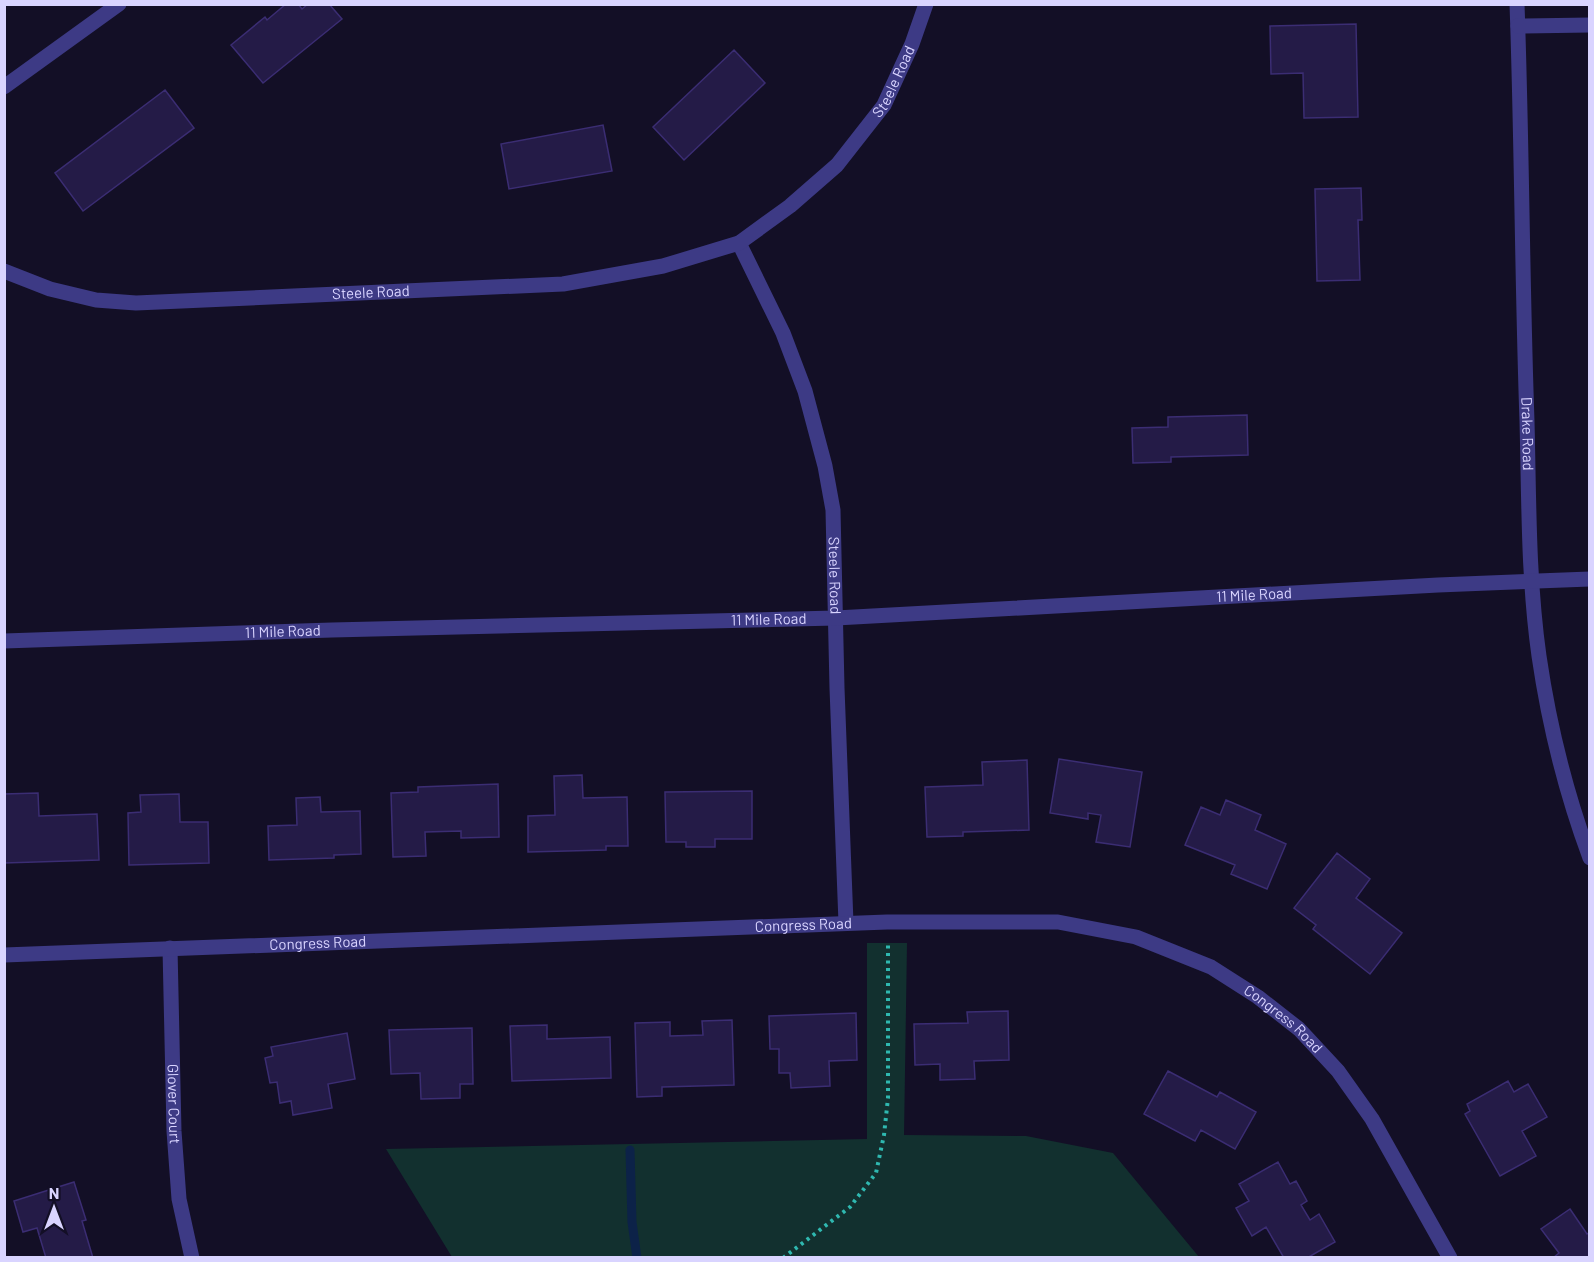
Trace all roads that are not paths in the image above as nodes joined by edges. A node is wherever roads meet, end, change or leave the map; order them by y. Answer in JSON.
{"nodes":[{"id":1,"x":119,"y":4,"type":"edge"},
{"id":2,"x":926,"y":4,"type":"edge"},
{"id":3,"x":1517,"y":4,"type":"edge"},
{"id":4,"x":1590,"y":25,"type":"edge"},
{"id":5,"x":1518,"y":26,"type":"junction"},
{"id":6,"x":4,"y":87,"type":"edge"},
{"id":7,"x":739,"y":243,"type":"junction"},
{"id":8,"x":4,"y":271,"type":"edge"},
{"id":9,"x":1590,"y":579,"type":"edge"},
{"id":10,"x":1532,"y":581,"type":"junction"},
{"id":11,"x":836,"y":618,"type":"junction"},
{"id":12,"x":4,"y":642,"type":"edge"},
{"id":13,"x":1590,"y":858,"type":"edge"},
{"id":14,"x":846,"y":923,"type":"junction"},
{"id":15,"x":170,"y":948,"type":"junction"},
{"id":16,"x":4,"y":955,"type":"edge"},
{"id":17,"x":192,"y":1257,"type":"edge"},
{"id":18,"x":1450,"y":1257,"type":"edge"}],
"edges":[{"from":1,"to":6,"type":"street"},
{"from":2,"to":7,"type":"street","name":"Steele Road"},
{"from":3,"to":5,"type":"street","name":"Drake Road"},
{"from":4,"to":5,"type":"street"},
{"from":5,"to":10,"type":"street","name":"Drake Road"},
{"from":7,"to":8,"type":"street","name":"Steele Road"},
{"from":7,"to":11,"type":"street","name":"Steele Road"},
{"from":9,"to":10,"type":"street","name":"11 Mile Road"},
{"from":10,"to":11,"type":"street","name":"11 Mile Road"},
{"from":10,"to":13,"type":"street","name":"Drake Road"},
{"from":11,"to":12,"type":"street","name":"11 Mile Road"},
{"from":11,"to":14,"type":"street","name":"Steele Road"},
{"from":14,"to":15,"type":"street","name":"Congress Road"},
{"from":14,"to":18,"type":"street","name":"Congress Road"},
{"from":15,"to":16,"type":"street","name":"Congress Road"},
{"from":15,"to":17,"type":"street","name":"Glover Court"}]}
